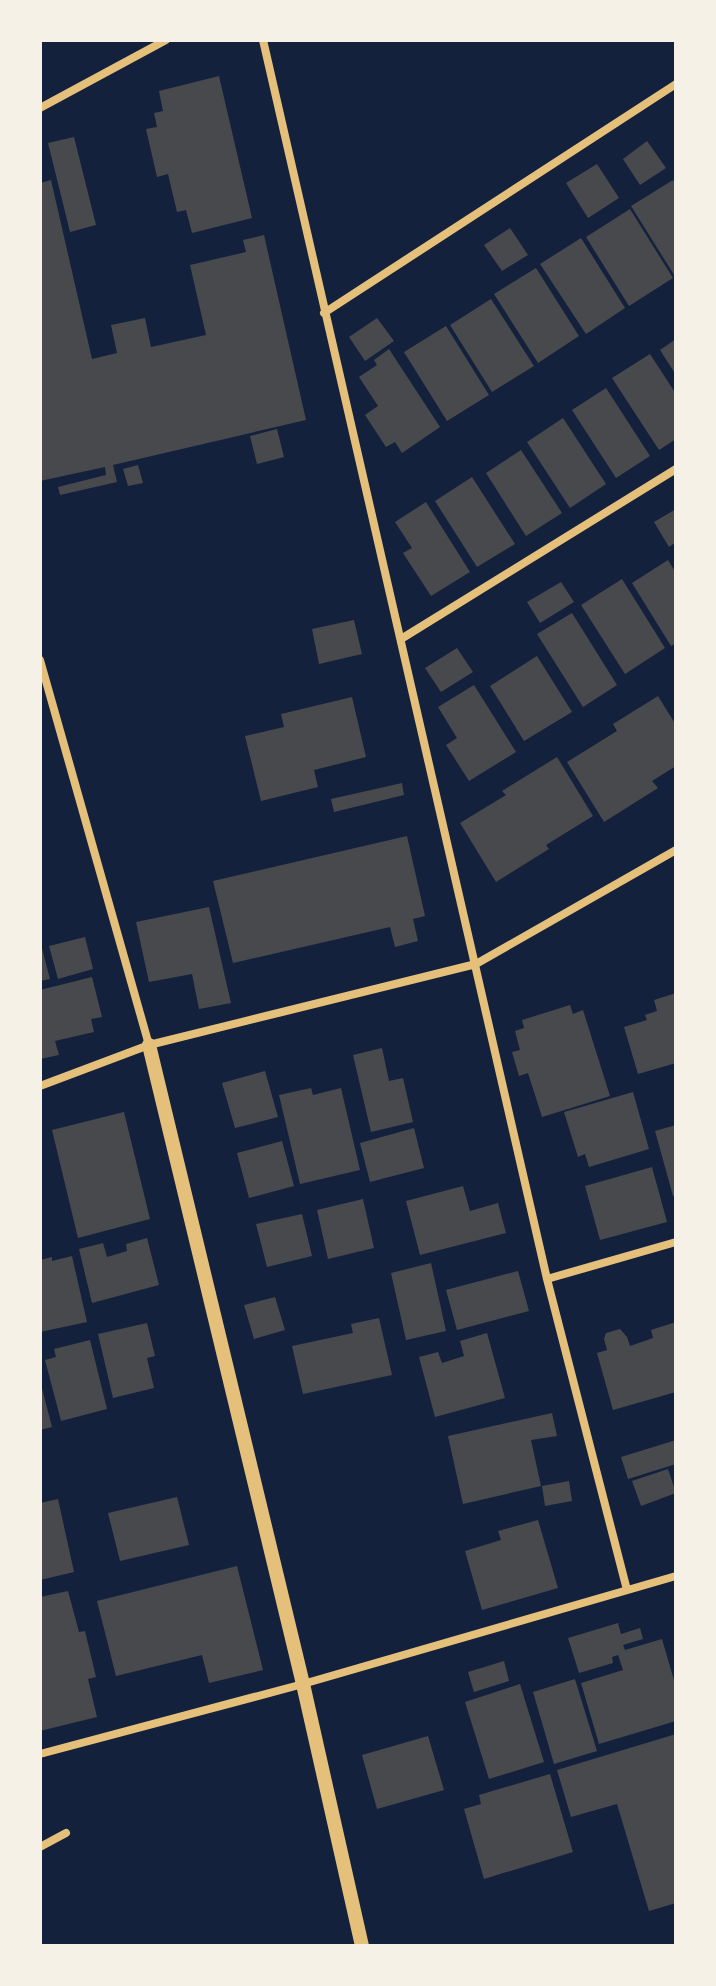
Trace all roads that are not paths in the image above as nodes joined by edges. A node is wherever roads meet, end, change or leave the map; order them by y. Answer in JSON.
{"nodes":[{"id":1,"x":166,"y":40,"type":"edge"},
{"id":2,"x":263,"y":40,"type":"edge"},
{"id":3,"x":676,"y":84,"type":"edge"},
{"id":4,"x":40,"y":108,"type":"edge"},
{"id":5,"x":324,"y":313,"type":"junction"},
{"id":6,"x":676,"y":469,"type":"edge"},
{"id":7,"x":401,"y":639,"type":"junction"},
{"id":8,"x":40,"y":660,"type":"edge"},
{"id":9,"x":51,"y":704,"type":"junction"},
{"id":10,"x":40,"y":706,"type":"edge"},
{"id":11,"x":676,"y":850,"type":"edge"},
{"id":12,"x":476,"y":964,"type":"junction"},
{"id":13,"x":149,"y":1045,"type":"junction"},
{"id":14,"x":40,"y":1086,"type":"edge"},
{"id":15,"x":676,"y":1242,"type":"edge"},
{"id":16,"x":547,"y":1279,"type":"junction"},
{"id":17,"x":676,"y":1576,"type":"edge"},
{"id":18,"x":627,"y":1590,"type":"junction"},
{"id":19,"x":303,"y":1684,"type":"junction"},
{"id":20,"x":40,"y":1754,"type":"edge"},
{"id":21,"x":66,"y":1833,"type":"dead end"},
{"id":22,"x":40,"y":1847,"type":"edge"},
{"id":23,"x":362,"y":1946,"type":"edge"}],
"edges":[{"from":1,"to":4,"type":"street"},
{"from":2,"to":5,"type":"street"},
{"from":3,"to":5,"type":"street"},
{"from":5,"to":7,"type":"street"},
{"from":6,"to":7,"type":"street"},
{"from":7,"to":12,"type":"street"},
{"from":8,"to":9,"type":"street"},
{"from":9,"to":10,"type":"street"},
{"from":9,"to":13,"type":"street"},
{"from":11,"to":12,"type":"street"},
{"from":12,"to":13,"type":"street"},
{"from":12,"to":16,"type":"street"},
{"from":13,"to":14,"type":"street"},
{"from":13,"to":19,"type":"street"},
{"from":15,"to":16,"type":"street"},
{"from":16,"to":18,"type":"street"},
{"from":17,"to":18,"type":"street"},
{"from":18,"to":19,"type":"street"},
{"from":19,"to":20,"type":"street"},
{"from":19,"to":23,"type":"street"},
{"from":21,"to":22,"type":"street"}]}
